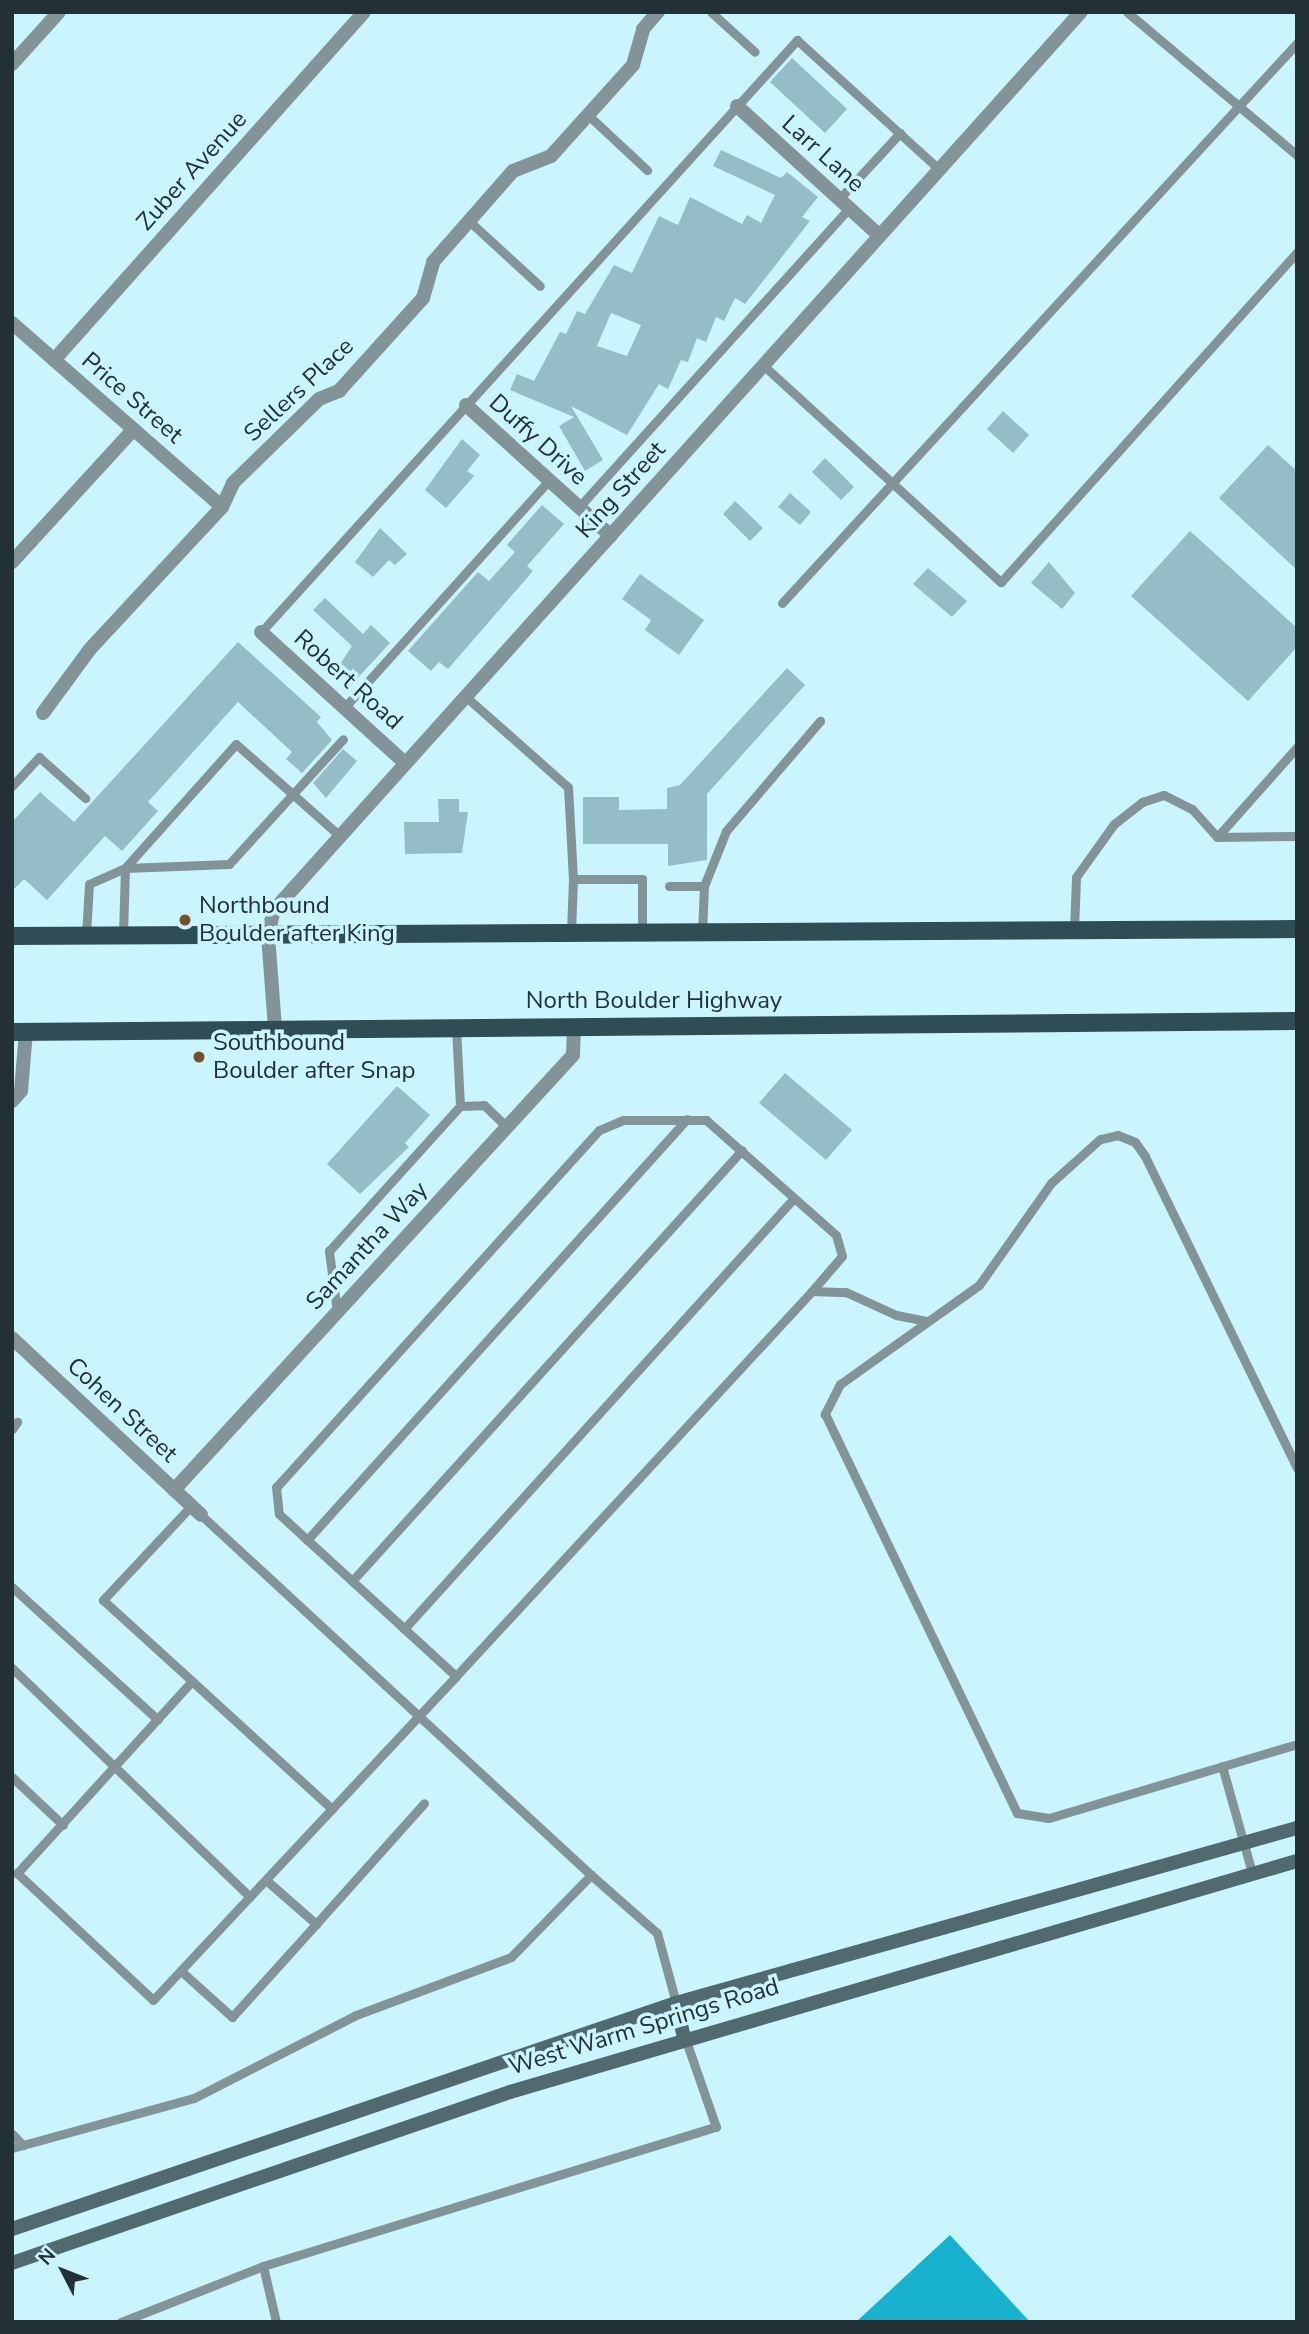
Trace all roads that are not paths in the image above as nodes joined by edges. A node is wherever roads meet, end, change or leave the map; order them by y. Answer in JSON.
{"nodes":[{"id":1,"x":59,"y":12,"type":"edge"},
{"id":2,"x":364,"y":12,"type":"edge"},
{"id":3,"x":658,"y":12,"type":"edge"},
{"id":4,"x":711,"y":12,"type":"edge"},
{"id":5,"x":1081,"y":12,"type":"edge"},
{"id":6,"x":1127,"y":12,"type":"edge"},
{"id":7,"x":1297,"y":44,"type":"edge"},
{"id":8,"x":755,"y":52,"type":"dead end"},
{"id":9,"x":12,"y":64,"type":"edge"},
{"id":10,"x":737,"y":107,"type":"junction"},
{"id":11,"x":1239,"y":107,"type":"junction"},
{"id":12,"x":588,"y":115,"type":"junction"},
{"id":13,"x":900,"y":133,"type":"junction"},
{"id":14,"x":1297,"y":155,"type":"edge"},
{"id":15,"x":939,"y":169,"type":"junction"},
{"id":16,"x":647,"y":170,"type":"dead end"},
{"id":17,"x":844,"y":203,"type":"junction"},
{"id":18,"x":469,"y":221,"type":"junction"},
{"id":19,"x":879,"y":235,"type":"junction"},
{"id":20,"x":1297,"y":252,"type":"edge"},
{"id":21,"x":540,"y":286,"type":"dead end"},
{"id":22,"x":12,"y":323,"type":"edge"},
{"id":23,"x":20,"y":336,"type":"edge"},
{"id":24,"x":54,"y":359,"type":"junction"},
{"id":25,"x":763,"y":365,"type":"junction"},
{"id":26,"x":466,"y":405,"type":"junction"},
{"id":27,"x":134,"y":429,"type":"junction"},
{"id":28,"x":549,"y":480,"type":"junction"},
{"id":29,"x":894,"y":485,"type":"junction"},
{"id":30,"x":222,"y":507,"type":"junction"},
{"id":31,"x":579,"y":507,"type":"junction"},
{"id":32,"x":611,"y":536,"type":"junction"},
{"id":33,"x":12,"y":562,"type":"edge"},
{"id":34,"x":782,"y":603,"type":"dead end"},
{"id":35,"x":261,"y":632,"type":"joint"},
{"id":36,"x":465,"y":696,"type":"junction"},
{"id":37,"x":344,"y":708,"type":"junction"},
{"id":38,"x":44,"y":713,"type":"dead end"},
{"id":39,"x":820,"y":722,"type":"dead end"},
{"id":40,"x":343,"y":739,"type":"dead end"},
{"id":41,"x":1297,"y":747,"type":"edge"},
{"id":42,"x":404,"y":762,"type":"junction"},
{"id":43,"x":12,"y":786,"type":"edge"},
{"id":44,"x":294,"y":795,"type":"junction"},
{"id":45,"x":85,"y":798,"type":"dead end"},
{"id":46,"x":1297,"y":827,"type":"edge"},
{"id":47,"x":339,"y":835,"type":"junction"},
{"id":48,"x":1292,"y":836,"type":"edge"},
{"id":49,"x":1217,"y":837,"type":"junction"},
{"id":50,"x":125,"y":868,"type":"junction"},
{"id":51,"x":573,"y":879,"type":"junction"},
{"id":52,"x":669,"y":886,"type":"dead end"},
{"id":53,"x":704,"y":886,"type":"junction"},
{"id":54,"x":1297,"y":929,"type":"edge"},
{"id":55,"x":1074,"y":930,"type":"junction"},
{"id":56,"x":642,"y":932,"type":"junction"},
{"id":57,"x":702,"y":932,"type":"junction"},
{"id":58,"x":571,"y":933,"type":"junction"},
{"id":59,"x":268,"y":934,"type":"junction"},
{"id":60,"x":86,"y":935,"type":"junction"},
{"id":61,"x":123,"y":935,"type":"junction"},
{"id":62,"x":12,"y":936,"type":"edge"},
{"id":63,"x":1297,"y":1014,"type":"edge"},
{"id":64,"x":1276,"y":1021,"type":"junction"},
{"id":65,"x":1297,"y":1021,"type":"edge"},
{"id":66,"x":573,"y":1026,"type":"junction"},
{"id":67,"x":456,"y":1027,"type":"junction"},
{"id":68,"x":275,"y":1028,"type":"junction"},
{"id":69,"x":19,"y":1032,"type":"edge"},
{"id":70,"x":12,"y":1101,"type":"edge"},
{"id":71,"x":460,"y":1106,"type":"junction"},
{"id":72,"x":687,"y":1119,"type":"junction"},
{"id":73,"x":507,"y":1127,"type":"junction"},
{"id":74,"x":742,"y":1150,"type":"junction"},
{"id":75,"x":794,"y":1198,"type":"junction"},
{"id":76,"x":812,"y":1291,"type":"junction"},
{"id":77,"x":337,"y":1312,"type":"junction"},
{"id":78,"x":927,"y":1321,"type":"junction"},
{"id":79,"x":12,"y":1338,"type":"edge"},
{"id":80,"x":1297,"y":1468,"type":"edge"},
{"id":81,"x":174,"y":1490,"type":"junction"},
{"id":82,"x":196,"y":1510,"type":"junction"},
{"id":83,"x":307,"y":1540,"type":"junction"},
{"id":84,"x":352,"y":1581,"type":"junction"},
{"id":85,"x":12,"y":1587,"type":"edge"},
{"id":86,"x":404,"y":1629,"type":"junction"},
{"id":87,"x":12,"y":1668,"type":"edge"},
{"id":88,"x":456,"y":1676,"type":"junction"},
{"id":89,"x":192,"y":1681,"type":"junction"},
{"id":90,"x":418,"y":1718,"type":"junction"},
{"id":91,"x":158,"y":1720,"type":"junction"},
{"id":92,"x":1297,"y":1744,"type":"edge"},
{"id":93,"x":1222,"y":1766,"type":"junction"},
{"id":94,"x":116,"y":1767,"type":"junction"},
{"id":95,"x":12,"y":1777,"type":"edge"},
{"id":96,"x":424,"y":1803,"type":"dead end"},
{"id":97,"x":332,"y":1809,"type":"junction"},
{"id":98,"x":63,"y":1825,"type":"junction"},
{"id":99,"x":1297,"y":1828,"type":"edge"},
{"id":100,"x":1244,"y":1842,"type":"junction"},
{"id":101,"x":1297,"y":1861,"type":"edge"},
{"id":102,"x":15,"y":1871,"type":"edge"},
{"id":103,"x":1252,"y":1873,"type":"junction"},
{"id":104,"x":591,"y":1875,"type":"junction"},
{"id":105,"x":266,"y":1880,"type":"junction"},
{"id":106,"x":250,"y":1897,"type":"junction"},
{"id":107,"x":316,"y":1924,"type":"junction"},
{"id":108,"x":181,"y":1971,"type":"junction"},
{"id":109,"x":676,"y":2003,"type":"junction"},
{"id":110,"x":684,"y":2037,"type":"junction"},
{"id":111,"x":12,"y":2134,"type":"edge"},
{"id":112,"x":23,"y":2145,"type":"junction"},
{"id":113,"x":12,"y":2148,"type":"edge"},
{"id":114,"x":12,"y":2229,"type":"edge"},
{"id":115,"x":12,"y":2263,"type":"edge"},
{"id":116,"x":263,"y":2266,"type":"junction"},
{"id":117,"x":121,"y":2322,"type":"edge"},
{"id":118,"x":276,"y":2322,"type":"edge"}],
"edges":[{"from":1,"to":9,"type":"street"},
{"from":2,"to":24,"type":"street","name":"Zuber Avenue"},
{"from":3,"to":12,"type":"street","name":"Sellers Place"},
{"from":4,"to":8,"type":"lane"},
{"from":5,"to":15,"type":"street","name":"King Street"},
{"from":6,"to":11,"type":"lane"},
{"from":7,"to":11,"type":"lane"},
{"from":10,"to":13,"type":"lane"},
{"from":10,"to":17,"type":"street","name":"Larr Lane"},
{"from":10,"to":26,"type":"lane"},
{"from":11,"to":14,"type":"lane"},
{"from":11,"to":29,"type":"lane"},
{"from":12,"to":16,"type":"lane"},
{"from":12,"to":18,"type":"street","name":"Sellers Place"},
{"from":13,"to":15,"type":"lane"},
{"from":13,"to":17,"type":"lane"},
{"from":15,"to":19,"type":"street","name":"King Street"},
{"from":17,"to":19,"type":"street","name":"Larr Lane"},
{"from":17,"to":31,"type":"lane"},
{"from":18,"to":21,"type":"lane"},
{"from":18,"to":30,"type":"street","name":"Sellers Place"},
{"from":19,"to":25,"type":"street","name":"King Street"},
{"from":20,"to":29,"type":"lane"},
{"from":22,"to":23,"type":"street","name":"Price Street"},
{"from":23,"to":24,"type":"street","name":"Price Street"},
{"from":24,"to":27,"type":"street","name":"Price Street"},
{"from":25,"to":29,"type":"lane"},
{"from":25,"to":32,"type":"street","name":"King Street"},
{"from":26,"to":28,"type":"street","name":"Duffy Drive"},
{"from":26,"to":35,"type":"lane"},
{"from":27,"to":30,"type":"street","name":"Price Street"},
{"from":27,"to":33,"type":"street"},
{"from":28,"to":31,"type":"street","name":"Duffy Drive"},
{"from":28,"to":37,"type":"lane"},
{"from":29,"to":34,"type":"lane"},
{"from":30,"to":38,"type":"street","name":"Sellers Place"},
{"from":31,"to":32,"type":"street","name":"Duffy Drive"},
{"from":32,"to":36,"type":"street","name":"King Street"},
{"from":35,"to":37,"type":"street","name":"Robert Road"},
{"from":36,"to":42,"type":"street","name":"King Street"},
{"from":36,"to":51,"type":"lane"},
{"from":37,"to":42,"type":"street","name":"Robert Road"},
{"from":39,"to":53,"type":"lane"},
{"from":40,"to":44,"type":"lane"},
{"from":41,"to":49,"type":"lane"},
{"from":42,"to":47,"type":"street","name":"King Street"},
{"from":43,"to":45,"type":"lane"},
{"from":44,"to":47,"type":"lane"},
{"from":44,"to":50,"type":"lane"},
{"from":44,"to":50,"type":"lane"},
{"from":46,"to":48,"type":"lane"},
{"from":47,"to":59,"type":"street","name":"King Street"},
{"from":48,"to":49,"type":"lane"},
{"from":49,"to":55,"type":"lane"},
{"from":50,"to":60,"type":"lane"},
{"from":50,"to":61,"type":"lane"},
{"from":51,"to":56,"type":"lane"},
{"from":51,"to":58,"type":"lane"},
{"from":52,"to":53,"type":"lane"},
{"from":53,"to":57,"type":"lane"},
{"from":54,"to":55,"type":"main road"},
{"from":55,"to":57,"type":"main road"},
{"from":56,"to":57,"type":"main road"},
{"from":56,"to":58,"type":"main road"},
{"from":58,"to":59,"type":"main road"},
{"from":59,"to":61,"type":"main road"},
{"from":59,"to":68,"type":"street","name":"King Street"},
{"from":60,"to":61,"type":"main road"},
{"from":60,"to":62,"type":"main road"},
{"from":63,"to":64,"type":"main road"},
{"from":64,"to":65,"type":"main road","name":"North Boulder Highway"},
{"from":64,"to":66,"type":"main road","name":"North Boulder Highway"},
{"from":66,"to":67,"type":"main road","name":"North Boulder Highway"},
{"from":66,"to":73,"type":"street","name":"Samantha Way"},
{"from":67,"to":68,"type":"main road","name":"North Boulder Highway"},
{"from":67,"to":71,"type":"lane"},
{"from":68,"to":69,"type":"main road","name":"North Boulder Highway"},
{"from":69,"to":70,"type":"street"},
{"from":71,"to":73,"type":"lane"},
{"from":71,"to":77,"type":"lane"},
{"from":72,"to":74,"type":"lane"},
{"from":72,"to":83,"type":"lane"},
{"from":72,"to":83,"type":"lane"},
{"from":73,"to":77,"type":"street","name":"Samantha Way"},
{"from":74,"to":75,"type":"lane"},
{"from":74,"to":84,"type":"lane"},
{"from":75,"to":76,"type":"lane"},
{"from":75,"to":86,"type":"lane"},
{"from":76,"to":78,"type":"lane"},
{"from":76,"to":88,"type":"lane"},
{"from":77,"to":81,"type":"street","name":"Samantha Way"},
{"from":78,"to":80,"type":"lane"},
{"from":78,"to":93,"type":"lane"},
{"from":79,"to":81,"type":"street","name":"Cohen Street"},
{"from":81,"to":82,"type":"street","name":"Cohen Street"},
{"from":82,"to":89,"type":"lane"},
{"from":82,"to":90,"type":"lane"},
{"from":83,"to":84,"type":"lane"},
{"from":84,"to":86,"type":"lane"},
{"from":85,"to":91,"type":"lane"},
{"from":86,"to":88,"type":"lane"},
{"from":87,"to":94,"type":"lane"},
{"from":88,"to":90,"type":"lane"},
{"from":89,"to":91,"type":"lane"},
{"from":89,"to":97,"type":"lane"},
{"from":90,"to":97,"type":"lane"},
{"from":90,"to":104,"type":"lane"},
{"from":91,"to":94,"type":"lane"},
{"from":92,"to":93,"type":"lane"},
{"from":93,"to":100,"type":"lane"},
{"from":94,"to":98,"type":"lane"},
{"from":94,"to":106,"type":"lane"},
{"from":95,"to":98,"type":"lane"},
{"from":96,"to":107,"type":"lane"},
{"from":97,"to":105,"type":"lane"},
{"from":98,"to":102,"type":"lane"},
{"from":99,"to":100,"type":"main road","name":"West Warm Springs Road"},
{"from":100,"to":103,"type":"lane"},
{"from":100,"to":109,"type":"main road","name":"West Warm Springs Road"},
{"from":101,"to":103,"type":"main road","name":"West Warm Springs Road"},
{"from":102,"to":108,"type":"lane"},
{"from":103,"to":110,"type":"main road","name":"West Warm Springs Road"},
{"from":104,"to":109,"type":"lane"},
{"from":104,"to":112,"type":"lane"},
{"from":105,"to":106,"type":"lane"},
{"from":105,"to":107,"type":"lane"},
{"from":106,"to":108,"type":"lane"},
{"from":107,"to":108,"type":"lane"},
{"from":109,"to":110,"type":"main road"},
{"from":109,"to":114,"type":"main road","name":"West Warm Springs Road"},
{"from":110,"to":115,"type":"main road","name":"West Warm Springs Road"},
{"from":110,"to":116,"type":"lane"},
{"from":111,"to":112,"type":"lane"},
{"from":112,"to":113,"type":"lane"},
{"from":116,"to":117,"type":"lane"},
{"from":116,"to":118,"type":"lane"}]}
